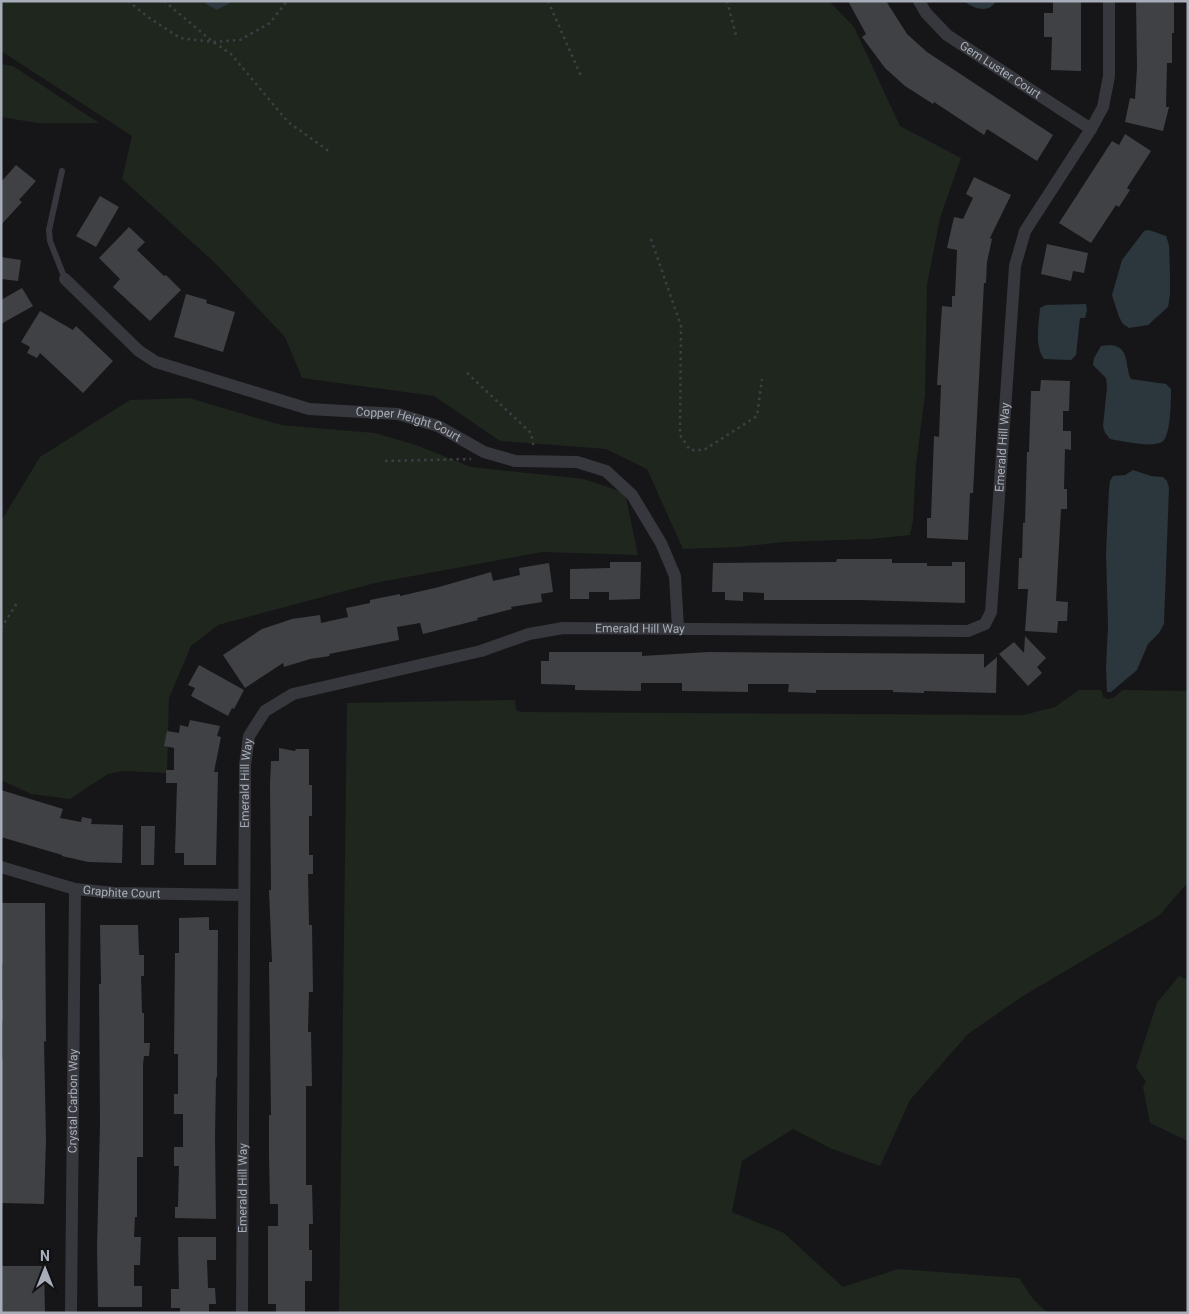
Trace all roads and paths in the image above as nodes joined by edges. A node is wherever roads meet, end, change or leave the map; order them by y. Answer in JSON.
{"nodes":[{"id":1,"x":128,"y":1,"type":"edge"},
{"id":2,"x":164,"y":1,"type":"edge"},
{"id":3,"x":287,"y":1,"type":"edge"},
{"id":4,"x":548,"y":1,"type":"edge"},
{"id":5,"x":727,"y":1,"type":"edge"},
{"id":6,"x":919,"y":1,"type":"edge"},
{"id":7,"x":1109,"y":1,"type":"edge"},
{"id":8,"x":737,"y":39,"type":"dead end"},
{"id":9,"x":213,"y":42,"type":"junction"},
{"id":10,"x":582,"y":76,"type":"dead end"},
{"id":11,"x":1090,"y":129,"type":"junction"},
{"id":12,"x":330,"y":152,"type":"dead end"},
{"id":13,"x":62,"y":171,"type":"dead end"},
{"id":14,"x":651,"y":239,"type":"dead end"},
{"id":15,"x":65,"y":279,"type":"joint"},
{"id":16,"x":467,"y":373,"type":"dead end"},
{"id":17,"x":762,"y":379,"type":"dead end"},
{"id":18,"x":542,"y":449,"type":"dead end"},
{"id":19,"x":385,"y":461,"type":"dead end"},
{"id":20,"x":478,"y":461,"type":"dead end"},
{"id":21,"x":17,"y":603,"type":"dead end"},
{"id":22,"x":1,"y":628,"type":"edge"},
{"id":23,"x":678,"y":628,"type":"junction"},
{"id":24,"x":1,"y":867,"type":"edge"},
{"id":25,"x":75,"y":889,"type":"junction"},
{"id":26,"x":244,"y":895,"type":"junction"},
{"id":27,"x":71,"y":1313,"type":"edge"},
{"id":28,"x":242,"y":1313,"type":"edge"}],
"edges":[{"from":1,"to":9,"type":"path"},
{"from":2,"to":9,"type":"path"},
{"from":3,"to":9,"type":"path"},
{"from":4,"to":10,"type":"path"},
{"from":5,"to":8,"type":"path"},
{"from":6,"to":11,"type":"street","name":"Gem Luster Court"},
{"from":7,"to":11,"type":"street","name":"Emerald Hill Way"},
{"from":9,"to":12,"type":"path"},
{"from":11,"to":23,"type":"street","name":"Emerald Hill Way"},
{"from":13,"to":15,"type":"lane"},
{"from":14,"to":17,"type":"path"},
{"from":15,"to":23,"type":"street","name":"Copper Height Court"},
{"from":16,"to":18,"type":"path"},
{"from":19,"to":20,"type":"path"},
{"from":21,"to":22,"type":"path"},
{"from":23,"to":26,"type":"street","name":"Emerald Hill Way"},
{"from":24,"to":25,"type":"street","name":"Graphite Court"},
{"from":25,"to":26,"type":"street","name":"Graphite Court"},
{"from":25,"to":27,"type":"street","name":"Crystal Carbon Way"},
{"from":26,"to":28,"type":"street","name":"Emerald Hill Way"}]}
